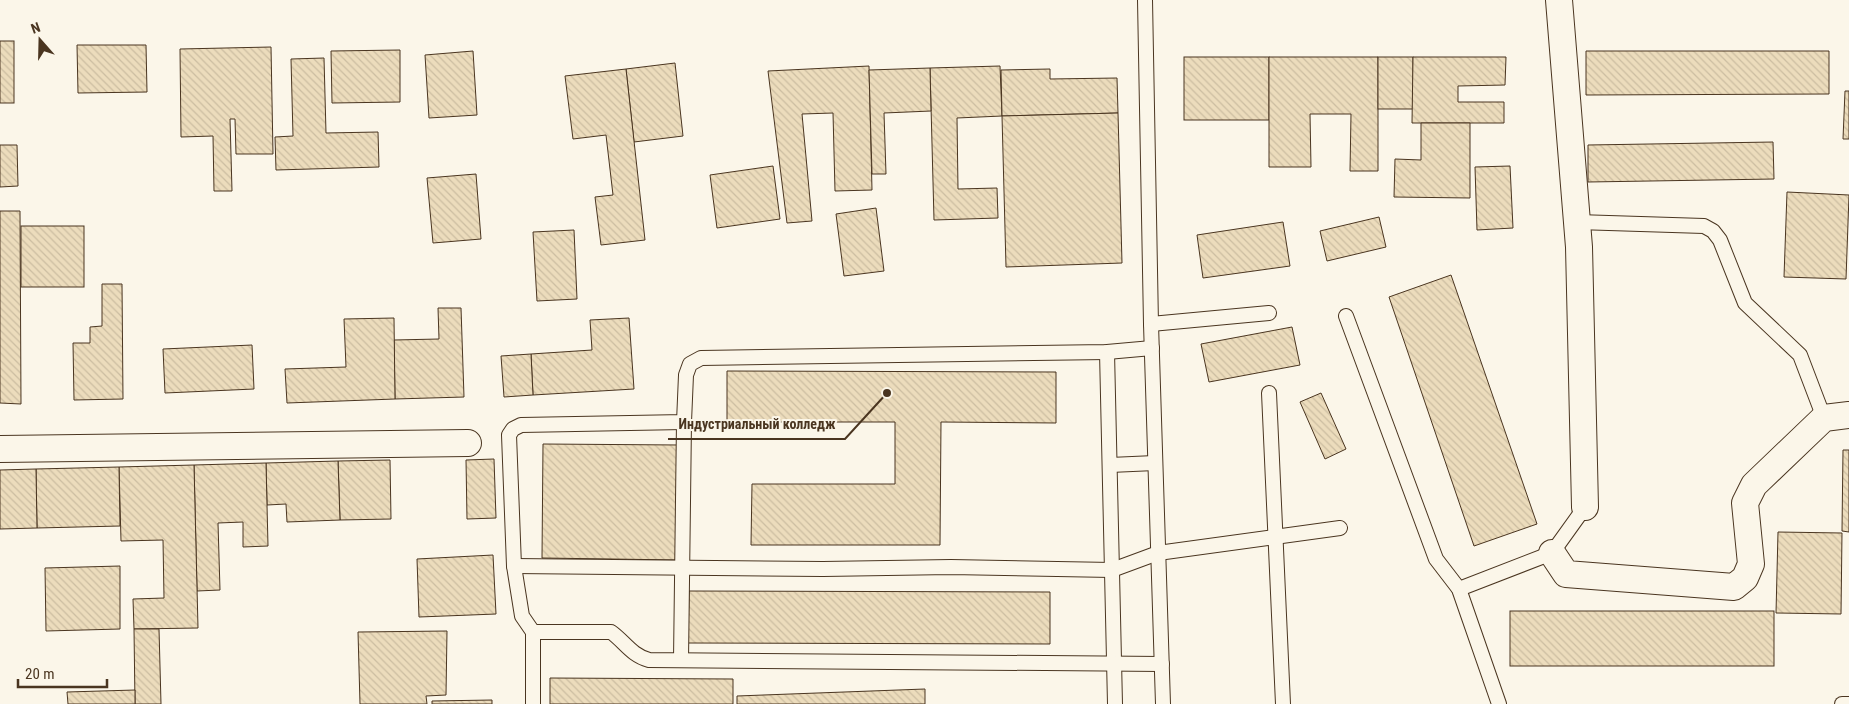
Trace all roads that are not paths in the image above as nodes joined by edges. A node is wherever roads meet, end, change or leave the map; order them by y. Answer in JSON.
{"nodes":[{"id":1,"x":1145,"y":0,"type":"edge"},
{"id":2,"x":1559,"y":0,"type":"edge"},
{"id":3,"x":1577,"y":222,"type":"junction"},
{"id":4,"x":1269,"y":312,"type":"dead end"},
{"id":5,"x":1346,"y":316,"type":"dead end"},
{"id":6,"x":1151,"y":324,"type":"junction"},
{"id":7,"x":1152,"y":348,"type":"junction"},
{"id":8,"x":1108,"y":352,"type":"junction"},
{"id":9,"x":1268,"y":393,"type":"dead end"},
{"id":10,"x":1837,"y":417,"type":"edge"},
{"id":11,"x":684,"y":422,"type":"junction"},
{"id":12,"x":468,"y":443,"type":"dead end"},
{"id":13,"x":0,"y":449,"type":"edge"},
{"id":14,"x":1155,"y":463,"type":"junction"},
{"id":15,"x":1110,"y":465,"type":"junction"},
{"id":16,"x":1585,"y":507,"type":"joint"},
{"id":17,"x":1340,"y":528,"type":"dead end"},
{"id":18,"x":1275,"y":536,"type":"junction"},
{"id":19,"x":1158,"y":553,"type":"junction"},
{"id":20,"x":1552,"y":553,"type":"junction"},
{"id":21,"x":514,"y":566,"type":"junction"},
{"id":22,"x":683,"y":568,"type":"junction"},
{"id":23,"x":1112,"y":570,"type":"junction"},
{"id":24,"x":1459,"y":589,"type":"junction"},
{"id":25,"x":533,"y":632,"type":"junction"},
{"id":26,"x":681,"y":660,"type":"junction"},
{"id":27,"x":1114,"y":664,"type":"junction"},
{"id":28,"x":1162,"y":664,"type":"junction"},
{"id":29,"x":533,"y":704,"type":"edge"},
{"id":30,"x":1115,"y":704,"type":"edge"},
{"id":31,"x":1163,"y":704,"type":"edge"},
{"id":32,"x":1283,"y":704,"type":"edge"},
{"id":33,"x":1499,"y":704,"type":"edge"},
{"id":34,"x":1842,"y":704,"type":"edge"},
{"id":35,"x":1849,"y":704,"type":"edge"}],
"edges":[{"from":1,"to":6,"type":"lane"},
{"from":2,"to":3,"type":"street"},
{"from":3,"to":10,"type":"lane"},
{"from":3,"to":16,"type":"street"},
{"from":4,"to":6,"type":"lane"},
{"from":5,"to":24,"type":"lane"},
{"from":6,"to":7,"type":"lane"},
{"from":7,"to":8,"type":"lane"},
{"from":7,"to":14,"type":"lane"},
{"from":8,"to":11,"type":"lane"},
{"from":8,"to":15,"type":"lane"},
{"from":9,"to":18,"type":"lane"},
{"from":10,"to":20,"type":"street"},
{"from":11,"to":21,"type":"lane"},
{"from":11,"to":22,"type":"lane"},
{"from":12,"to":13,"type":"street"},
{"from":14,"to":15,"type":"lane"},
{"from":14,"to":19,"type":"lane"},
{"from":15,"to":23,"type":"lane"},
{"from":16,"to":20,"type":"lane"},
{"from":17,"to":18,"type":"lane"},
{"from":18,"to":19,"type":"lane"},
{"from":18,"to":32,"type":"lane"},
{"from":19,"to":23,"type":"lane"},
{"from":19,"to":28,"type":"lane"},
{"from":20,"to":24,"type":"lane"},
{"from":21,"to":22,"type":"lane"},
{"from":21,"to":25,"type":"lane"},
{"from":22,"to":23,"type":"lane"},
{"from":22,"to":26,"type":"lane"},
{"from":23,"to":27,"type":"lane"},
{"from":24,"to":33,"type":"lane"},
{"from":25,"to":26,"type":"lane"},
{"from":25,"to":29,"type":"lane"},
{"from":26,"to":27,"type":"lane"},
{"from":27,"to":28,"type":"lane"},
{"from":27,"to":30,"type":"lane"},
{"from":28,"to":31,"type":"lane"},
{"from":34,"to":35,"type":"lane"}]}
